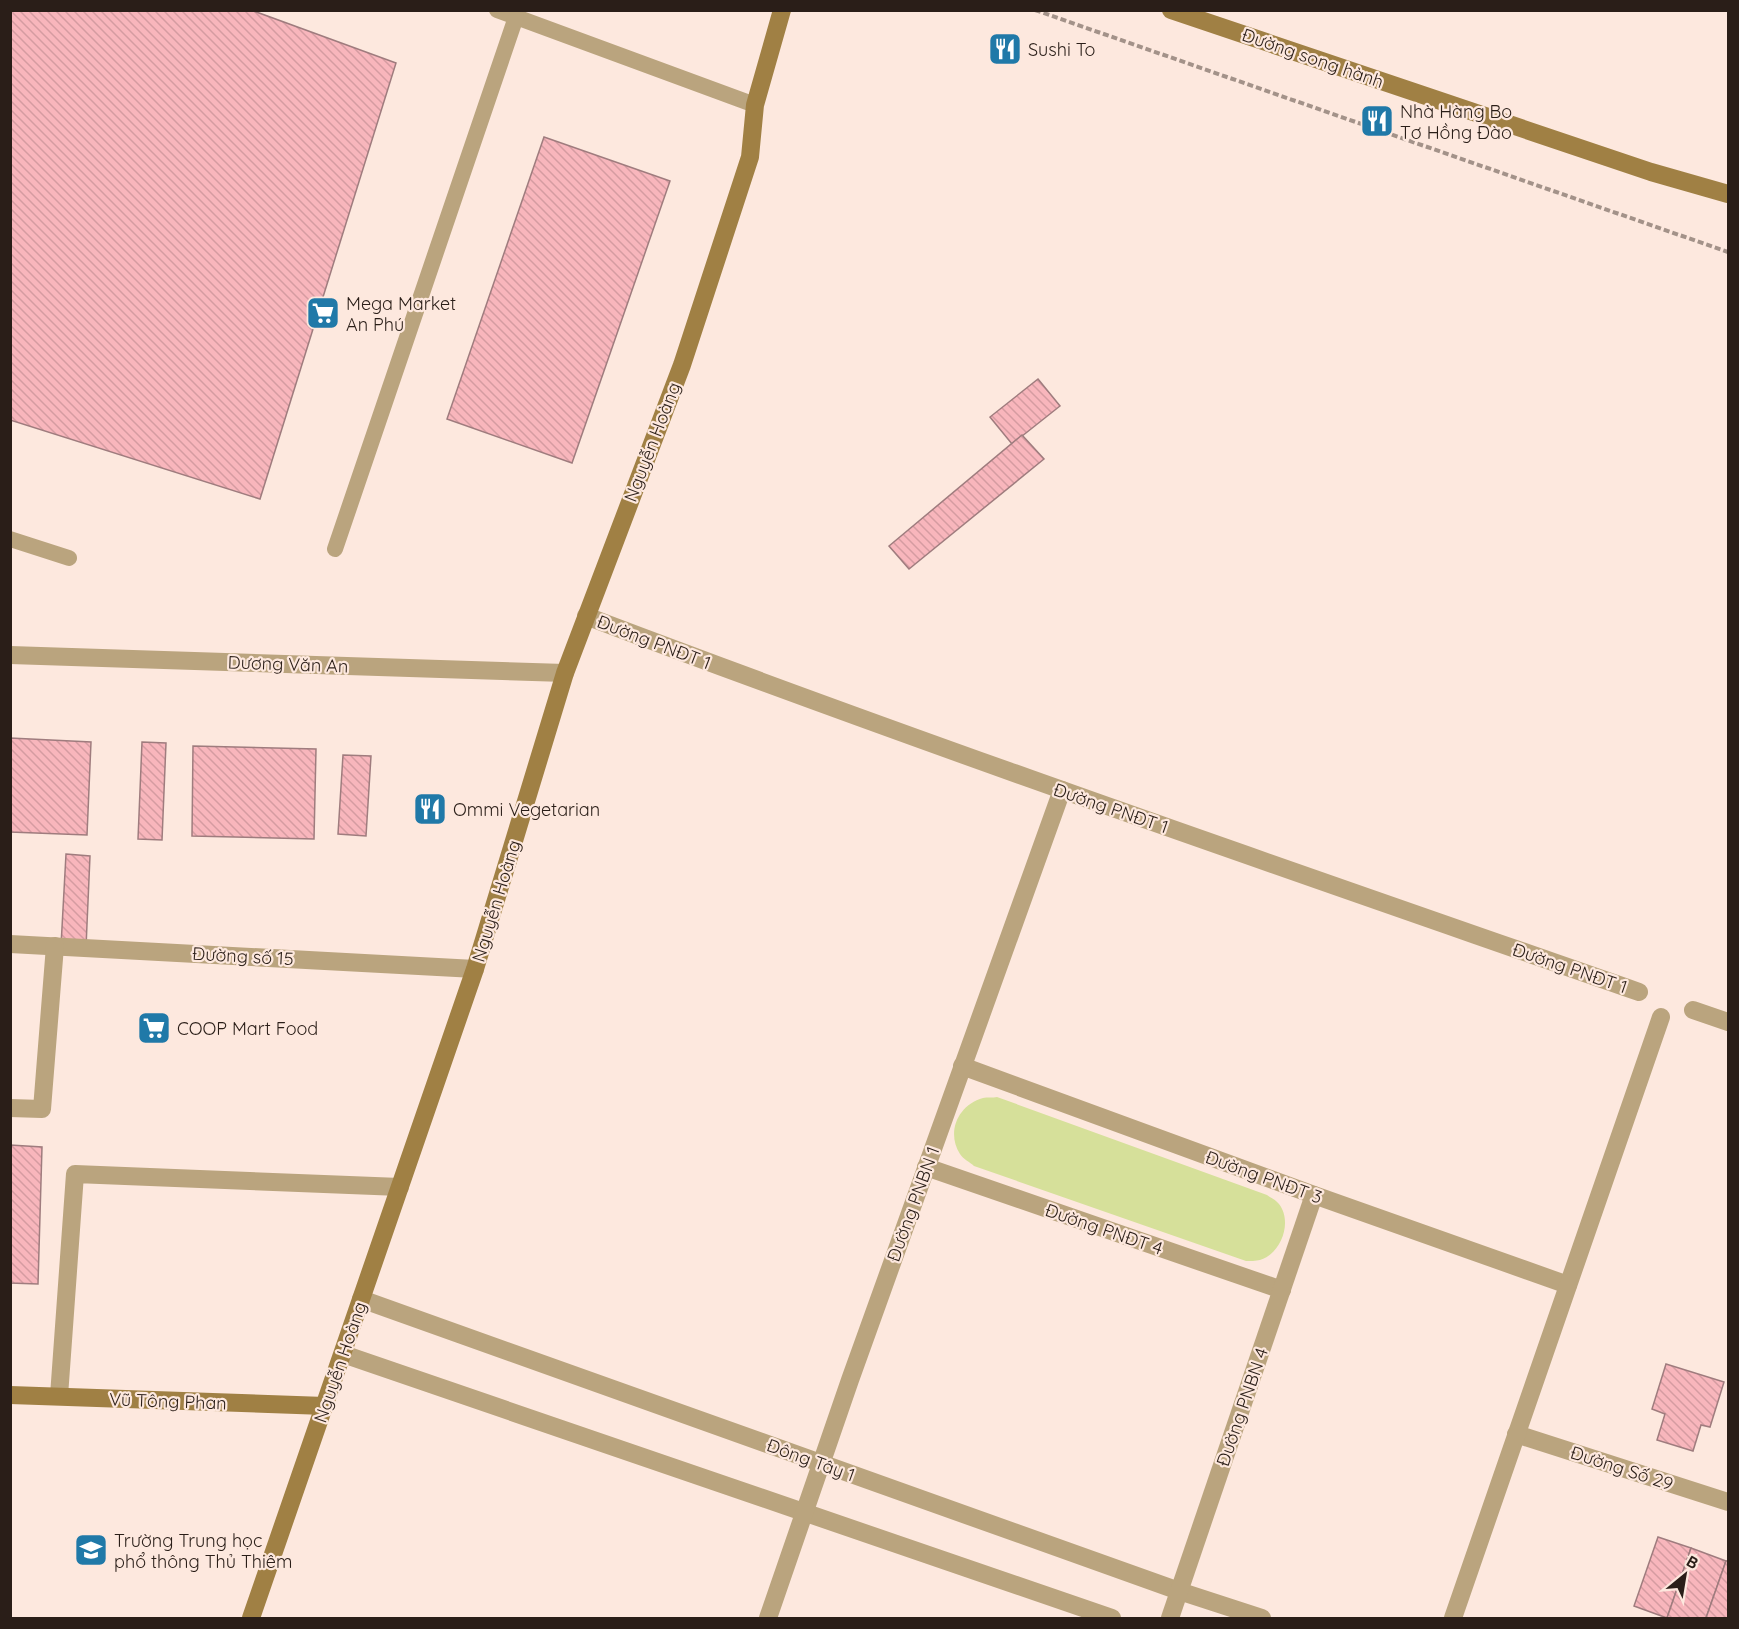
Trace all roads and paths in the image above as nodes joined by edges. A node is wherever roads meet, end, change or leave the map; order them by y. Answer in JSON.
{"nodes":[{"id":1,"x":497,"y":10,"type":"edge"},
{"id":2,"x":782,"y":10,"type":"edge"},
{"id":3,"x":1035,"y":10,"type":"edge"},
{"id":4,"x":1171,"y":10,"type":"edge"},
{"id":5,"x":516,"y":17,"type":"junction"},
{"id":6,"x":755,"y":105,"type":"junction"},
{"id":7,"x":1728,"y":194,"type":"edge"},
{"id":8,"x":1728,"y":252,"type":"edge"},
{"id":9,"x":10,"y":539,"type":"edge"},
{"id":10,"x":335,"y":549,"type":"dead end"},
{"id":11,"x":69,"y":558,"type":"dead end"},
{"id":12,"x":586,"y":616,"type":"junction"},
{"id":13,"x":10,"y":655,"type":"edge"},
{"id":14,"x":564,"y":673,"type":"junction"},
{"id":15,"x":1062,"y":790,"type":"junction"},
{"id":16,"x":10,"y":944,"type":"edge"},
{"id":17,"x":55,"y":946,"type":"junction"},
{"id":18,"x":475,"y":969,"type":"junction"},
{"id":19,"x":1639,"y":992,"type":"dead end"},
{"id":20,"x":1693,"y":1010,"type":"dead end"},
{"id":21,"x":1660,"y":1017,"type":"dead end"},
{"id":22,"x":1728,"y":1022,"type":"edge"},
{"id":23,"x":962,"y":1066,"type":"junction"},
{"id":24,"x":10,"y":1108,"type":"edge"},
{"id":25,"x":926,"y":1167,"type":"junction"},
{"id":26,"x":400,"y":1187,"type":"junction"},
{"id":27,"x":1314,"y":1195,"type":"junction"},
{"id":28,"x":1568,"y":1285,"type":"junction"},
{"id":29,"x":1282,"y":1290,"type":"junction"},
{"id":30,"x":361,"y":1299,"type":"junction"},
{"id":31,"x":343,"y":1354,"type":"junction"},
{"id":32,"x":10,"y":1395,"type":"edge"},
{"id":33,"x":59,"y":1396,"type":"junction"},
{"id":34,"x":325,"y":1406,"type":"junction"},
{"id":35,"x":1516,"y":1434,"type":"junction"},
{"id":36,"x":821,"y":1463,"type":"junction"},
{"id":37,"x":1728,"y":1502,"type":"edge"},
{"id":38,"x":804,"y":1513,"type":"junction"},
{"id":39,"x":1179,"y":1591,"type":"junction"},
{"id":40,"x":250,"y":1618,"type":"edge"},
{"id":41,"x":768,"y":1618,"type":"edge"},
{"id":42,"x":1112,"y":1618,"type":"edge"},
{"id":43,"x":1170,"y":1618,"type":"edge"},
{"id":44,"x":1262,"y":1618,"type":"edge"},
{"id":45,"x":1453,"y":1618,"type":"edge"}],
"edges":[{"from":1,"to":5,"type":"lane"},
{"from":2,"to":6,"type":"street","name":"Nguyễn Hoàng"},
{"from":3,"to":8,"type":"path"},
{"from":4,"to":7,"type":"street","name":"Đường song hành"},
{"from":5,"to":6,"type":"lane"},
{"from":5,"to":10,"type":"lane"},
{"from":6,"to":12,"type":"street","name":"Nguyễn Hoàng"},
{"from":9,"to":11,"type":"lane"},
{"from":12,"to":14,"type":"street","name":"Nguyễn Hoàng"},
{"from":12,"to":15,"type":"street","name":"Đường PNĐT 1"},
{"from":13,"to":14,"type":"street","name":"Dương Văn An"},
{"from":14,"to":18,"type":"street","name":"Nguyễn Hoàng"},
{"from":15,"to":19,"type":"street","name":"Đường PNĐT 1"},
{"from":15,"to":23,"type":"street","name":"Đường PNBN 1"},
{"from":16,"to":17,"type":"street","name":"Đường số 15"},
{"from":17,"to":18,"type":"street","name":"Đường số 15"},
{"from":17,"to":24,"type":"street"},
{"from":18,"to":26,"type":"street","name":"Nguyễn Hoàng"},
{"from":20,"to":22,"type":"street"},
{"from":21,"to":28,"type":"street"},
{"from":23,"to":25,"type":"street","name":"Đường PNBN 1"},
{"from":23,"to":27,"type":"street","name":"Đường PNĐT 3"},
{"from":25,"to":29,"type":"street","name":"Đường PNĐT 4"},
{"from":25,"to":36,"type":"street","name":"Đường PNBN 1"},
{"from":26,"to":30,"type":"street","name":"Nguyễn Hoàng"},
{"from":26,"to":33,"type":"street"},
{"from":27,"to":28,"type":"street","name":"Đường PNĐT 3"},
{"from":27,"to":29,"type":"street","name":"Đường PNBN 4"},
{"from":28,"to":35,"type":"street"},
{"from":29,"to":39,"type":"street","name":"Đường PNBN 4"},
{"from":30,"to":31,"type":"street","name":"Nguyễn Hoàng"},
{"from":30,"to":36,"type":"street","name":"Đông Tây 1"},
{"from":31,"to":34,"type":"street","name":"Nguyễn Hoàng"},
{"from":31,"to":38,"type":"street"},
{"from":32,"to":33,"type":"street","name":"Vũ Tông Phan"},
{"from":33,"to":34,"type":"street","name":"Vũ Tông Phan"},
{"from":34,"to":40,"type":"street","name":"Nguyễn Hoàng"},
{"from":35,"to":37,"type":"street","name":"Đường Số 29"},
{"from":35,"to":45,"type":"street"},
{"from":36,"to":38,"type":"street","name":"Đường PNBN 1"},
{"from":36,"to":39,"type":"street","name":"Đông Tây 1"},
{"from":38,"to":41,"type":"street","name":"Đường PNBN 1"},
{"from":38,"to":42,"type":"street"},
{"from":39,"to":43,"type":"street","name":"Đường PNBN 4"},
{"from":39,"to":44,"type":"street","name":"Đông Tây 1"}]}
